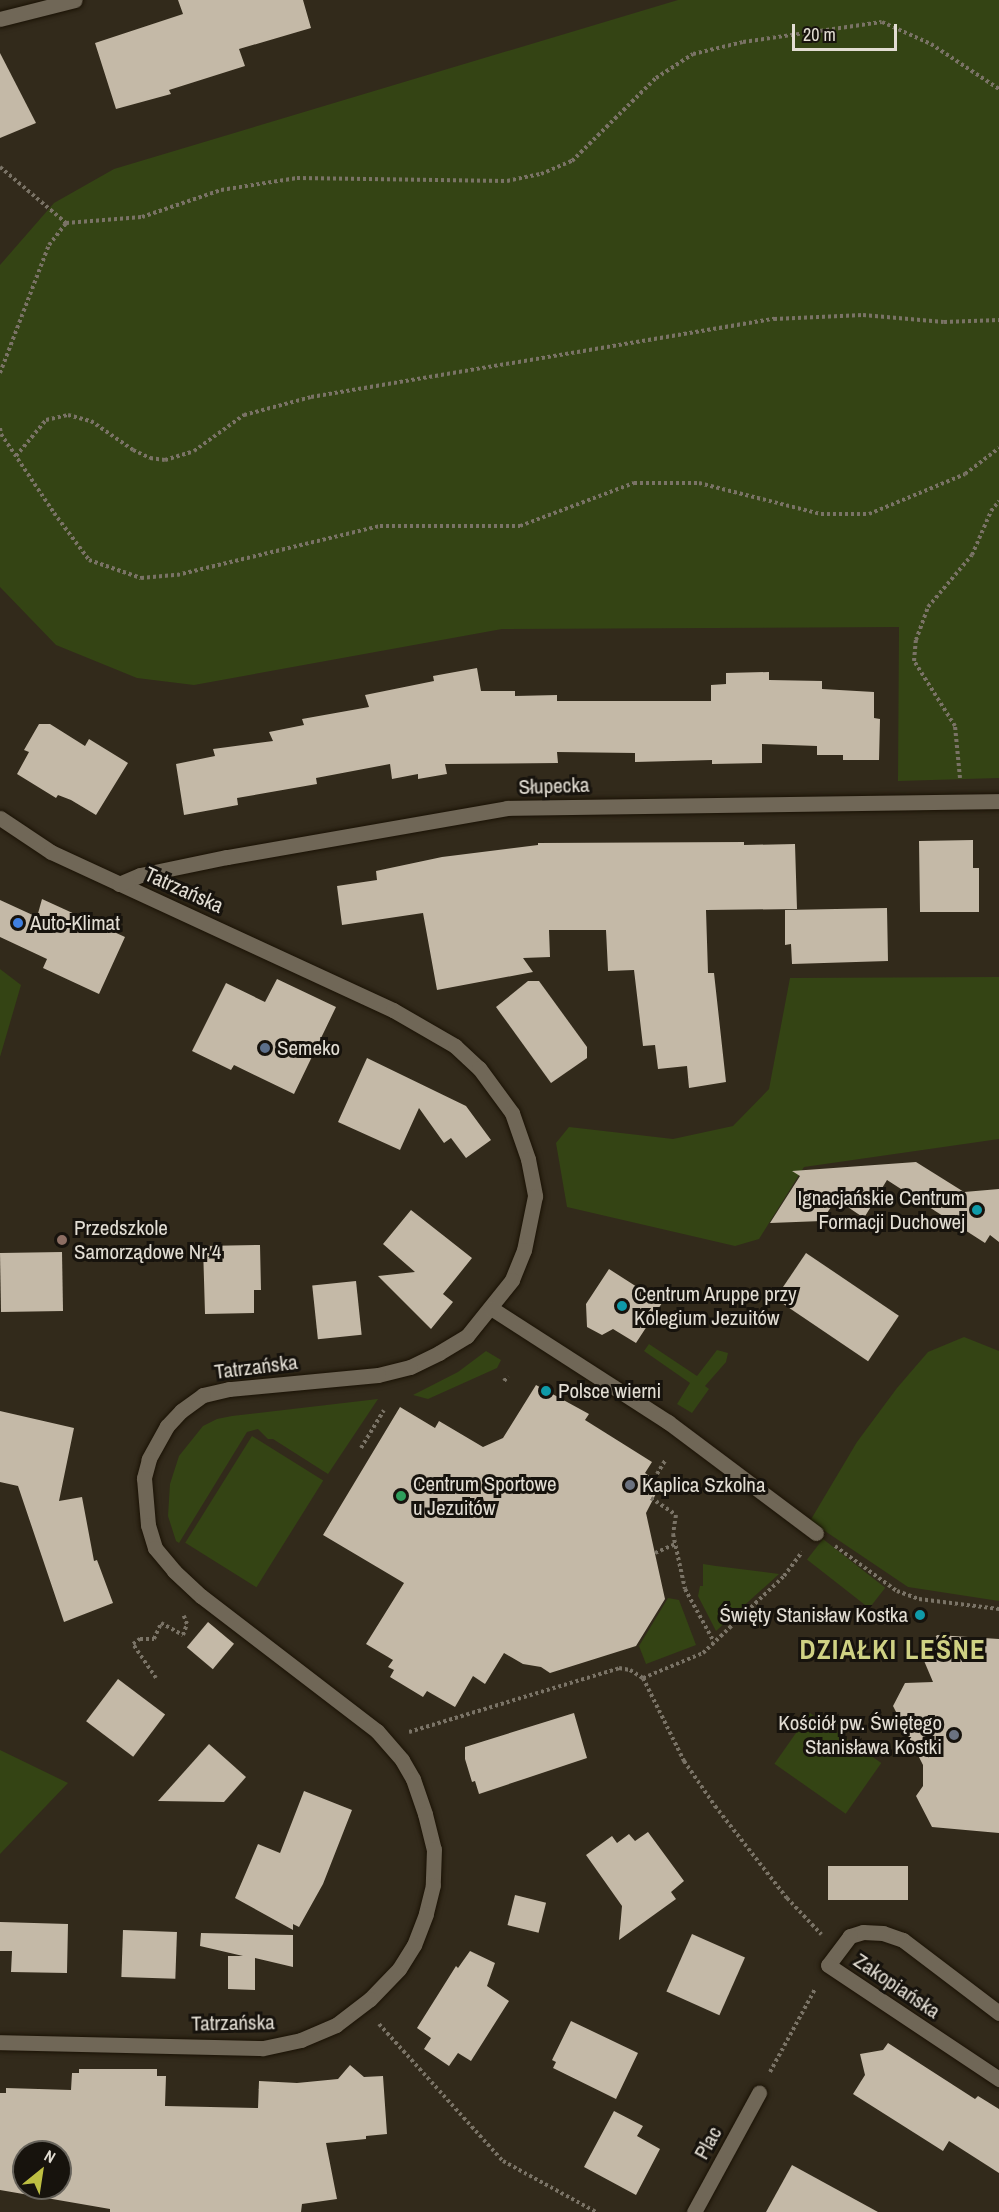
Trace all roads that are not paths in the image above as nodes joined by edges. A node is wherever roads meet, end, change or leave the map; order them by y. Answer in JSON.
{"nodes":[{"id":1,"x":75,"y":0,"type":"edge"},
{"id":2,"x":0,"y":20,"type":"edge"},
{"id":3,"x":999,"y":801,"type":"edge"},
{"id":4,"x":0,"y":818,"type":"edge"},
{"id":5,"x":119,"y":884,"type":"junction"},
{"id":6,"x":491,"y":1308,"type":"junction"},
{"id":7,"x":816,"y":1533,"type":"road end"},
{"id":8,"x":999,"y":2013,"type":"edge"},
{"id":9,"x":0,"y":2042,"type":"edge"},
{"id":10,"x":999,"y":2079,"type":"edge"},
{"id":11,"x":759,"y":2093,"type":"road end"},
{"id":12,"x":694,"y":2212,"type":"edge"}],
"edges":[{"from":1,"to":2,"type":"street"},
{"from":3,"to":5,"type":"street","name":"Słupecka"},
{"from":4,"to":5,"type":"street","name":"Tatrzańska"},
{"from":5,"to":6,"type":"street","name":"Tatrzańska"},
{"from":6,"to":7,"type":"street"},
{"from":6,"to":9,"type":"street","name":"Tatrzańska"},
{"from":8,"to":10,"type":"street","name":"Zakopiańska"},
{"from":11,"to":12,"type":"street","name":"Plac"}]}
